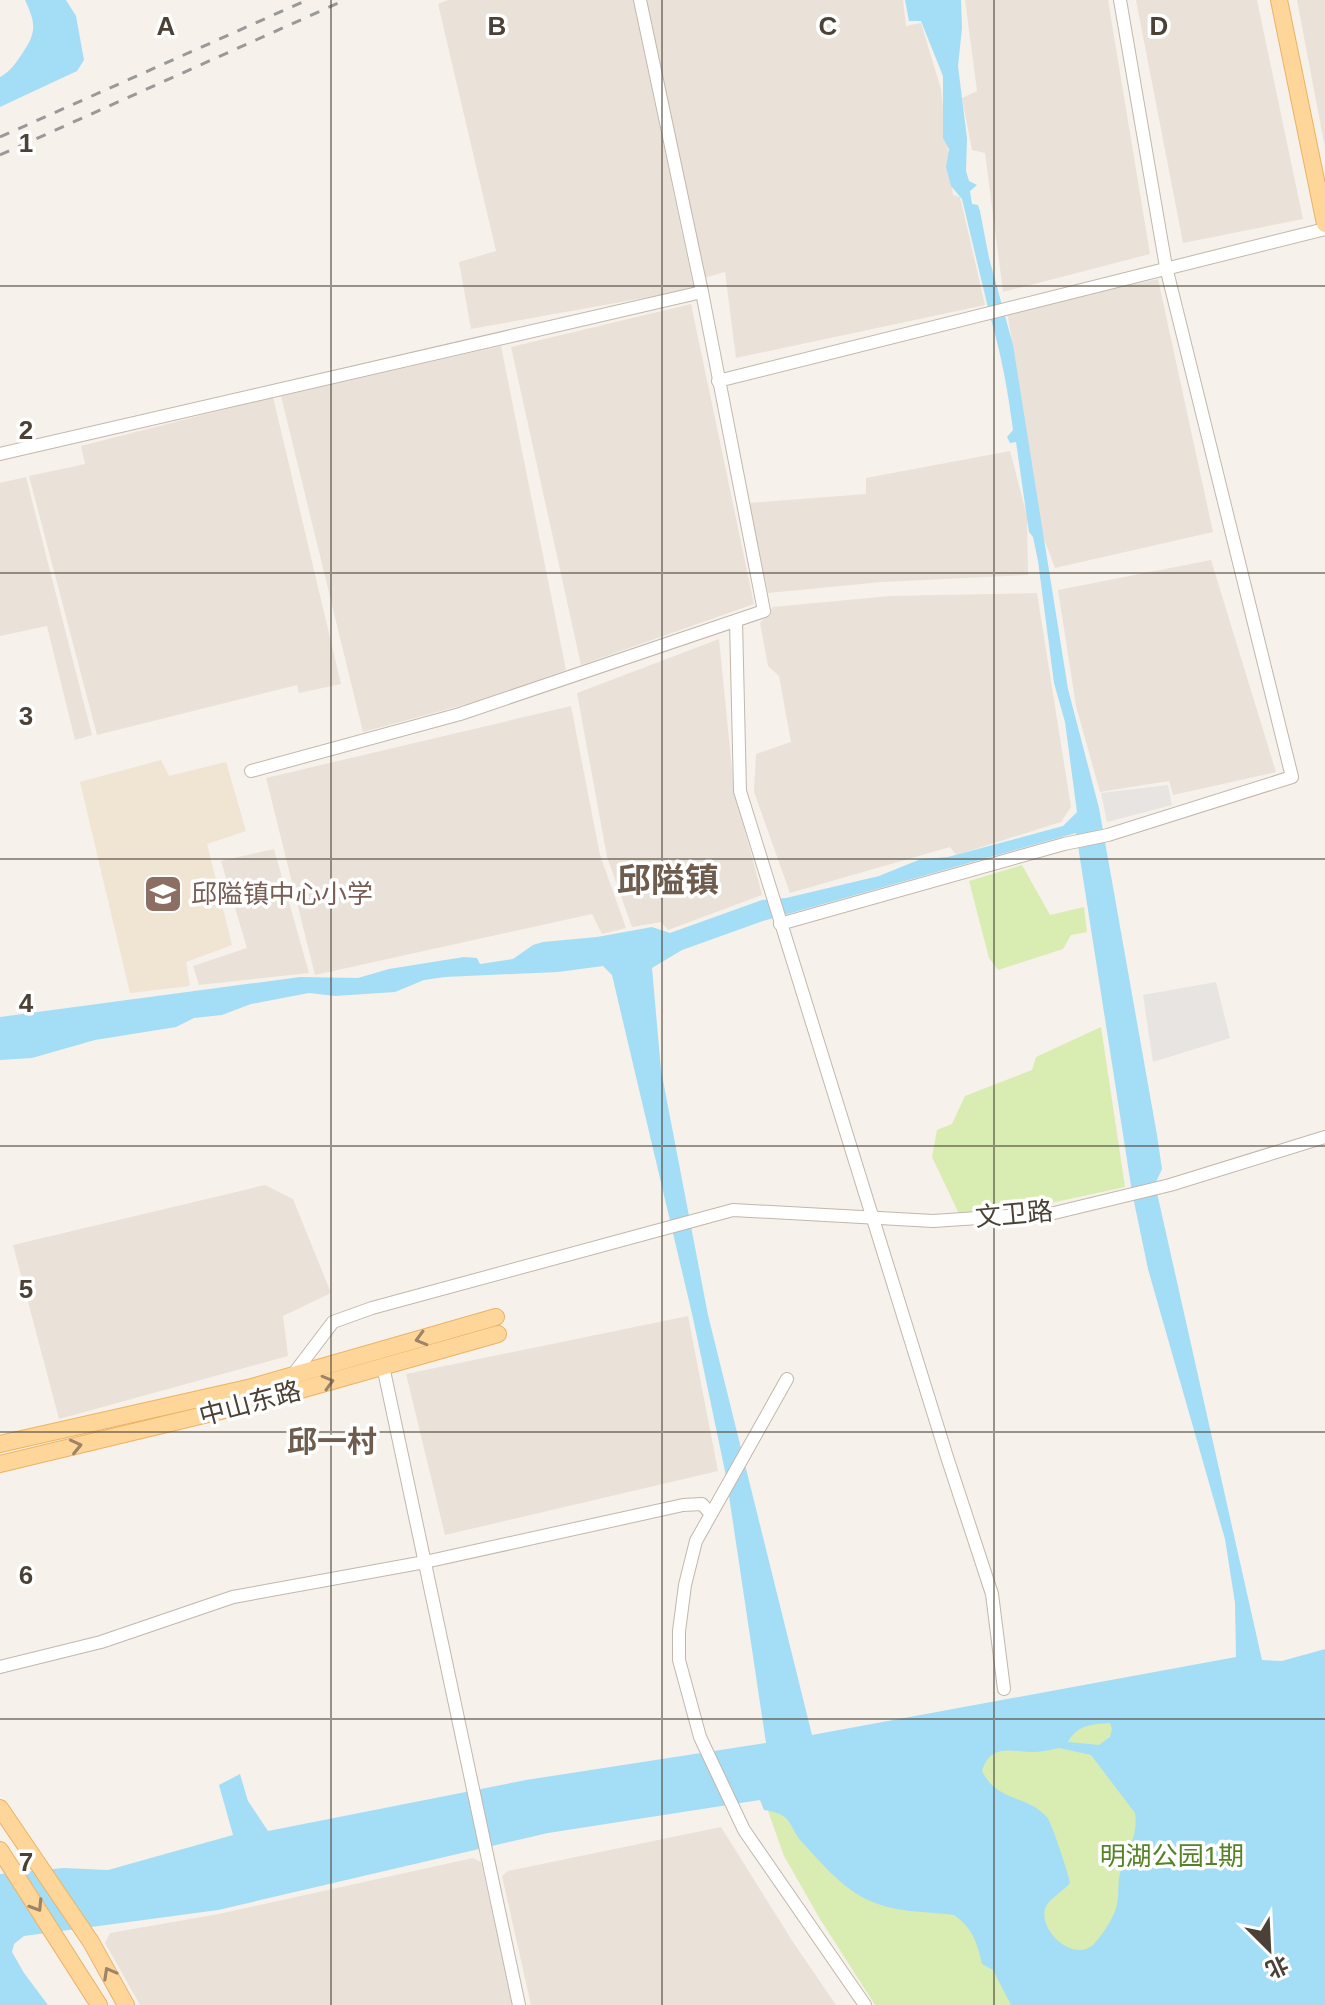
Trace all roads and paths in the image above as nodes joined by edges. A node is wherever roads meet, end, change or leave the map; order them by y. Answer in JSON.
{"nodes":[{"id":1,"x":640,"y":0,"type":"edge"},
{"id":2,"x":1120,"y":0,"type":"edge"},
{"id":3,"x":1279,"y":0,"type":"edge"},
{"id":4,"x":1325,"y":226,"type":"edge"},
{"id":5,"x":1166,"y":267,"type":"junction"},
{"id":6,"x":702,"y":292,"type":"junction"},
{"id":7,"x":718,"y":381,"type":"junction"},
{"id":8,"x":0,"y":454,"type":"edge"},
{"id":9,"x":736,"y":621,"type":"junction"},
{"id":10,"x":251,"y":771,"type":"dead end"},
{"id":11,"x":780,"y":924,"type":"junction"},
{"id":12,"x":1325,"y":1137,"type":"edge"},
{"id":13,"x":383,"y":1366,"type":"junction"},
{"id":14,"x":292,"y":1376,"type":"junction"},
{"id":15,"x":787,"y":1379,"type":"dead end"},
{"id":16,"x":0,"y":1444,"type":"edge"},
{"id":17,"x":0,"y":1464,"type":"edge"},
{"id":18,"x":710,"y":1513,"type":"junction"},
{"id":19,"x":425,"y":1562,"type":"junction"},
{"id":20,"x":0,"y":1667,"type":"edge"},
{"id":21,"x":1004,"y":1689,"type":"dead end"},
{"id":22,"x":0,"y":1808,"type":"edge"},
{"id":23,"x":4,"y":1856,"type":"edge"},
{"id":24,"x":99,"y":2005,"type":"edge"},
{"id":25,"x":126,"y":2005,"type":"edge"},
{"id":26,"x":519,"y":2005,"type":"edge"},
{"id":27,"x":865,"y":2005,"type":"edge"}],
"edges":[{"from":1,"to":6,"type":"street"},
{"from":2,"to":5,"type":"street"},
{"from":3,"to":4,"type":"main road"},
{"from":4,"to":5,"type":"street"},
{"from":5,"to":7,"type":"street"},
{"from":5,"to":11,"type":"street"},
{"from":6,"to":7,"type":"street"},
{"from":6,"to":8,"type":"street"},
{"from":7,"to":9,"type":"street"},
{"from":9,"to":10,"type":"street"},
{"from":9,"to":11,"type":"street"},
{"from":11,"to":21,"type":"street"},
{"from":12,"to":14,"type":"street","name":"文卫路"},
{"from":13,"to":14,"type":"main road","name":"中山东路","one_way":true},
{"from":17,"to":13,"type":"main road","name":"中山东路","one_way":true},
{"from":13,"to":19,"type":"street"},
{"from":14,"to":16,"type":"main road","name":"中山东路"},
{"from":15,"to":18,"type":"street"},
{"from":18,"to":19,"type":"street"},
{"from":18,"to":27,"type":"street"},
{"from":19,"to":20,"type":"street"},
{"from":19,"to":26,"type":"street"},
{"from":25,"to":22,"type":"main road","one_way":true},
{"from":23,"to":24,"type":"main road","one_way":true}]}
